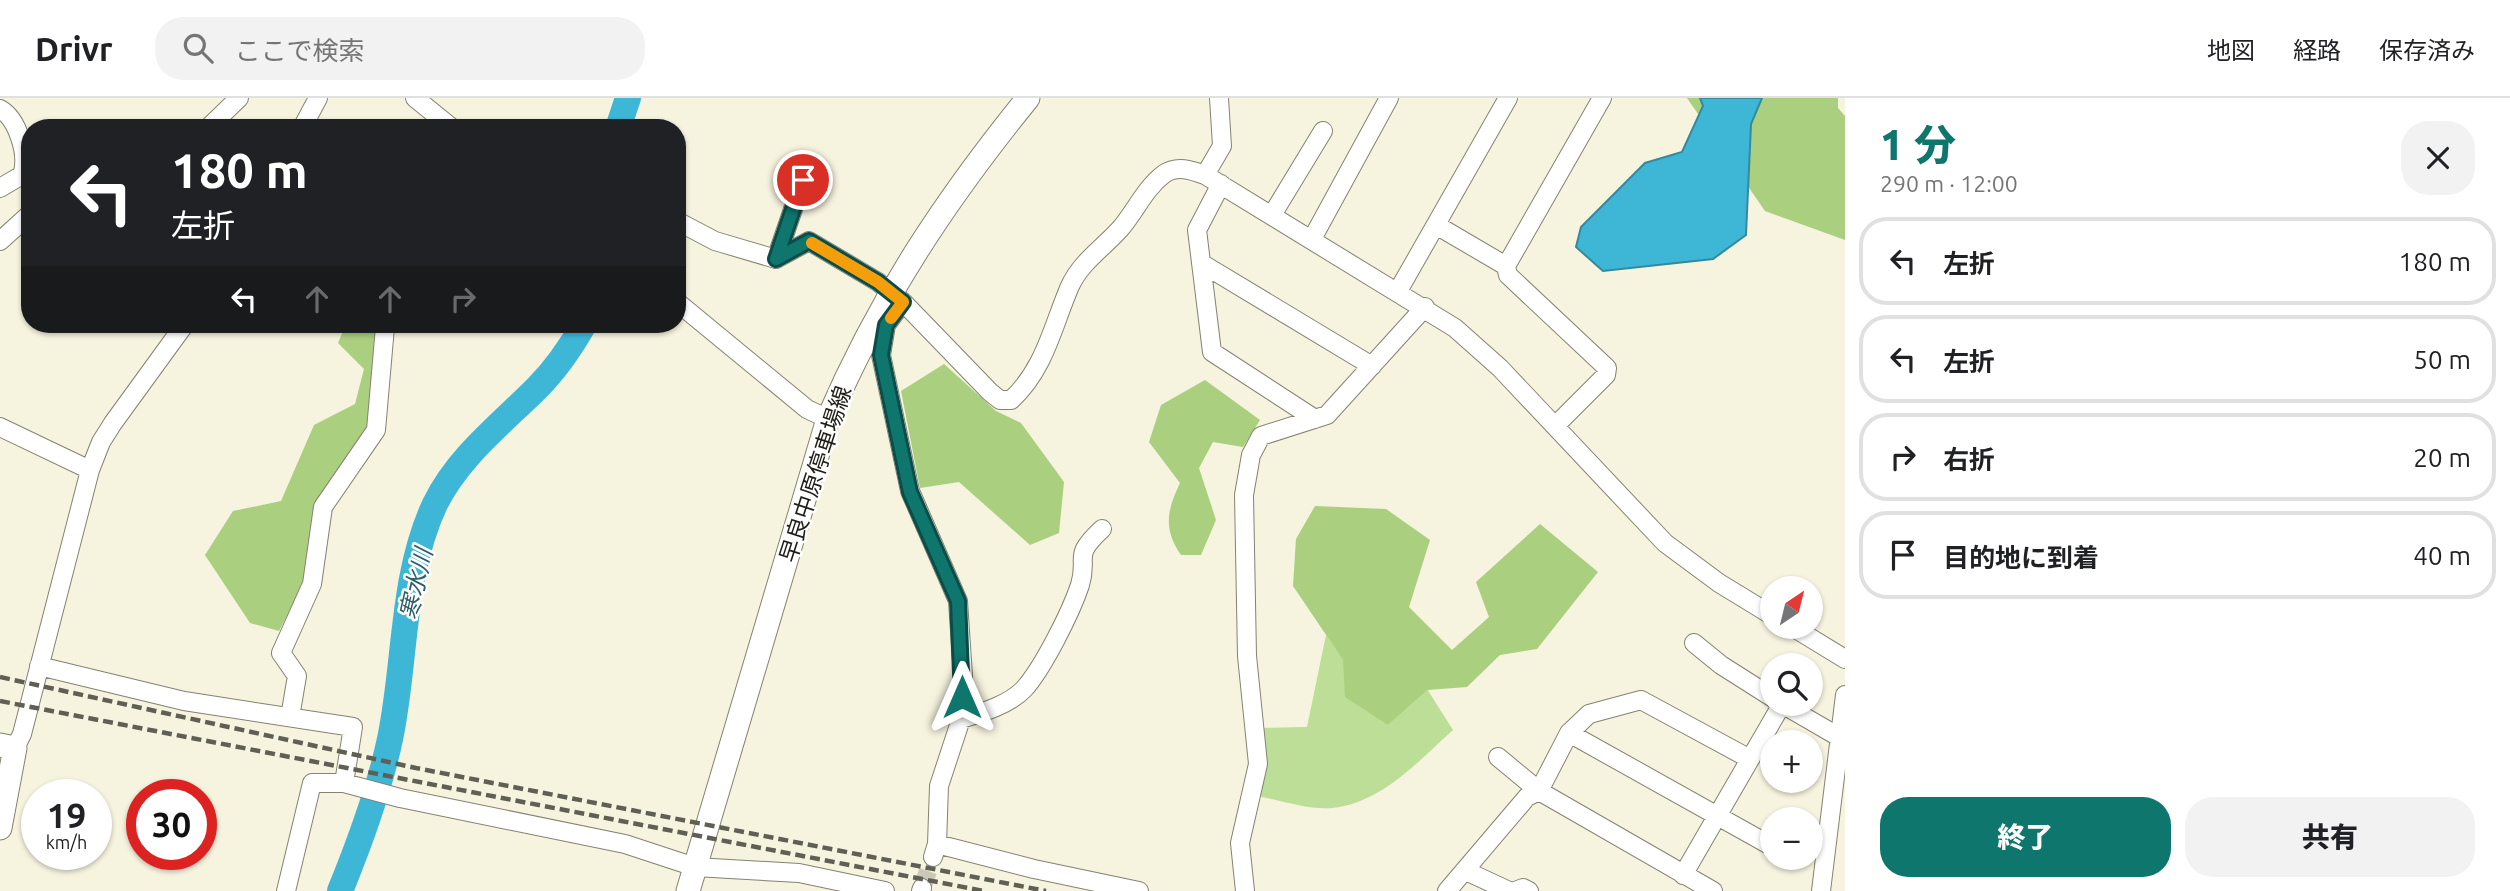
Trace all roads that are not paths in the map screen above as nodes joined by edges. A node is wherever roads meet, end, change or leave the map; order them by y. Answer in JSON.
{"nodes":[{"id":1,"x":239,"y":98,"type":"edge"},
{"id":2,"x":318,"y":98,"type":"edge"},
{"id":3,"x":415,"y":98,"type":"edge"},
{"id":4,"x":1028,"y":98,"type":"edge"},
{"id":5,"x":1219,"y":98,"type":"edge"},
{"id":6,"x":1389,"y":98,"type":"edge"},
{"id":7,"x":1508,"y":98,"type":"edge"},
{"id":8,"x":1602,"y":98,"type":"edge"},
{"id":9,"x":0,"y":109,"type":"edge"},
{"id":10,"x":217,"y":119,"type":"edge"},
{"id":11,"x":307,"y":119,"type":"edge"},
{"id":12,"x":441,"y":119,"type":"edge"},
{"id":13,"x":1323,"y":131,"type":"dead end"},
{"id":14,"x":21,"y":150,"type":"edge"},
{"id":15,"x":1205,"y":175,"type":"junction"},
{"id":16,"x":21,"y":176,"type":"edge"},
{"id":17,"x":803,"y":180,"type":"dead end"},
{"id":18,"x":1221,"y":184,"type":"junction"},
{"id":19,"x":0,"y":188,"type":"edge"},
{"id":20,"x":1272,"y":215,"type":"junction"},
{"id":21,"x":21,"y":222,"type":"edge"},
{"id":22,"x":1436,"y":225,"type":"junction"},
{"id":23,"x":686,"y":226,"type":"edge"},
{"id":24,"x":1312,"y":239,"type":"junction"},
{"id":25,"x":0,"y":241,"type":"edge"},
{"id":26,"x":776,"y":259,"type":"junction"},
{"id":27,"x":1201,"y":263,"type":"junction"},
{"id":28,"x":1506,"y":266,"type":"junction"},
{"id":29,"x":1398,"y":291,"type":"junction"},
{"id":30,"x":896,"y":297,"type":"junction"},
{"id":31,"x":1425,"y":307,"type":"junction"},
{"id":32,"x":686,"y":309,"type":"edge"},
{"id":33,"x":179,"y":333,"type":"edge"},
{"id":34,"x":384,"y":333,"type":"edge"},
{"id":35,"x":1371,"y":366,"type":"junction"},
{"id":36,"x":828,"y":419,"type":"junction"},
{"id":37,"x":1315,"y":419,"type":"junction"},
{"id":38,"x":1555,"y":426,"type":"junction"},
{"id":39,"x":0,"y":427,"type":"edge"},
{"id":40,"x":90,"y":470,"type":"junction"},
{"id":41,"x":1102,"y":528,"type":"dead end"},
{"id":42,"x":1760,"y":607,"type":"edge"},
{"id":43,"x":1812,"y":639,"type":"edge"},
{"id":44,"x":1695,"y":643,"type":"dead end"},
{"id":45,"x":1845,"y":659,"type":"edge"},
{"id":46,"x":38,"y":666,"type":"junction"},
{"id":47,"x":1760,"y":690,"type":"edge"},
{"id":48,"x":1845,"y":695,"type":"edge"},
{"id":49,"x":290,"y":718,"type":"junction"},
{"id":50,"x":961,"y":719,"type":"junction"},
{"id":51,"x":1569,"y":733,"type":"junction"},
{"id":52,"x":1839,"y":737,"type":"junction"},
{"id":53,"x":7,"y":747,"type":"edge"},
{"id":54,"x":1498,"y":757,"type":"dead end"},
{"id":55,"x":1750,"y":759,"type":"junction"},
{"id":56,"x":344,"y":783,"type":"junction"},
{"id":57,"x":1539,"y":791,"type":"junction"},
{"id":58,"x":1717,"y":816,"type":"junction"},
{"id":59,"x":0,"y":828,"type":"edge"},
{"id":60,"x":1837,"y":835,"type":"edge"},
{"id":61,"x":1760,"y":840,"type":"edge"},
{"id":62,"x":695,"y":867,"type":"junction"},
{"id":63,"x":1466,"y":870,"type":"junction"},
{"id":64,"x":1683,"y":881,"type":"edge"},
{"id":65,"x":286,"y":891,"type":"edge"},
{"id":66,"x":688,"y":891,"type":"edge"},
{"id":67,"x":885,"y":891,"type":"edge"},
{"id":68,"x":1139,"y":891,"type":"edge"},
{"id":69,"x":1245,"y":891,"type":"edge"},
{"id":70,"x":1447,"y":891,"type":"edge"},
{"id":71,"x":1509,"y":891,"type":"edge"},
{"id":72,"x":1516,"y":891,"type":"edge"},
{"id":73,"x":1529,"y":891,"type":"edge"},
{"id":74,"x":1713,"y":891,"type":"edge"},
{"id":75,"x":1821,"y":891,"type":"edge"}],
"edges":[{"from":1,"to":10,"type":"street"},
{"from":2,"to":11,"type":"street"},
{"from":3,"to":12,"type":"street"},
{"from":4,"to":30,"type":"main road","name":"早良中原停車場線"},
{"from":5,"to":15,"type":"street"},
{"from":6,"to":24,"type":"street"},
{"from":7,"to":22,"type":"street"},
{"from":8,"to":28,"type":"street"},
{"from":9,"to":14,"type":"street"},
{"from":13,"to":20,"type":"street"},
{"from":15,"to":18,"type":"street"},
{"from":15,"to":30,"type":"street"},
{"from":16,"to":19,"type":"street"},
{"from":17,"to":26,"type":"street"},
{"from":18,"to":20,"type":"street"},
{"from":18,"to":27,"type":"street"},
{"from":20,"to":24,"type":"street"},
{"from":21,"to":25,"type":"street"},
{"from":22,"to":28,"type":"street"},
{"from":22,"to":29,"type":"street"},
{"from":23,"to":26,"type":"street"},
{"from":24,"to":29,"type":"street"},
{"from":26,"to":30,"type":"street"},
{"from":27,"to":35,"type":"street"},
{"from":27,"to":37,"type":"street"},
{"from":28,"to":38,"type":"street"},
{"from":29,"to":31,"type":"street"},
{"from":30,"to":36,"type":"main road","name":"早良中原停車場線"},
{"from":30,"to":50,"type":"street"},
{"from":31,"to":35,"type":"street"},
{"from":31,"to":38,"type":"street"},
{"from":32,"to":36,"type":"street"},
{"from":33,"to":40,"type":"street"},
{"from":34,"to":49,"type":"street"},
{"from":35,"to":37,"type":"street"},
{"from":36,"to":62,"type":"main road","name":"早良中原停車場線"},
{"from":37,"to":69,"type":"street"},
{"from":38,"to":42,"type":"street"},
{"from":39,"to":40,"type":"street"},
{"from":40,"to":46,"type":"street"},
{"from":41,"to":50,"type":"street"},
{"from":43,"to":45,"type":"street"},
{"from":44,"to":47,"type":"street"},
{"from":46,"to":49,"type":"street"},
{"from":46,"to":53,"type":"street"},
{"from":48,"to":52,"type":"street"},
{"from":49,"to":56,"type":"street"},
{"from":50,"to":68,"type":"street"},
{"from":51,"to":55,"type":"street"},
{"from":51,"to":57,"type":"street"},
{"from":51,"to":58,"type":"street"},
{"from":52,"to":55,"type":"street"},
{"from":52,"to":60,"type":"street"},
{"from":53,"to":59,"type":"main road"},
{"from":54,"to":57,"type":"street"},
{"from":55,"to":58,"type":"street"},
{"from":56,"to":62,"type":"street"},
{"from":56,"to":65,"type":"street"},
{"from":57,"to":63,"type":"street"},
{"from":57,"to":64,"type":"street"},
{"from":58,"to":61,"type":"street"},
{"from":58,"to":64,"type":"street"},
{"from":60,"to":75,"type":"street"},
{"from":62,"to":66,"type":"main road","name":"早良中原停車場線"},
{"from":62,"to":67,"type":"street"},
{"from":63,"to":70,"type":"street"},
{"from":63,"to":71,"type":"street"},
{"from":64,"to":74,"type":"street"},
{"from":72,"to":73,"type":"street"}]}
